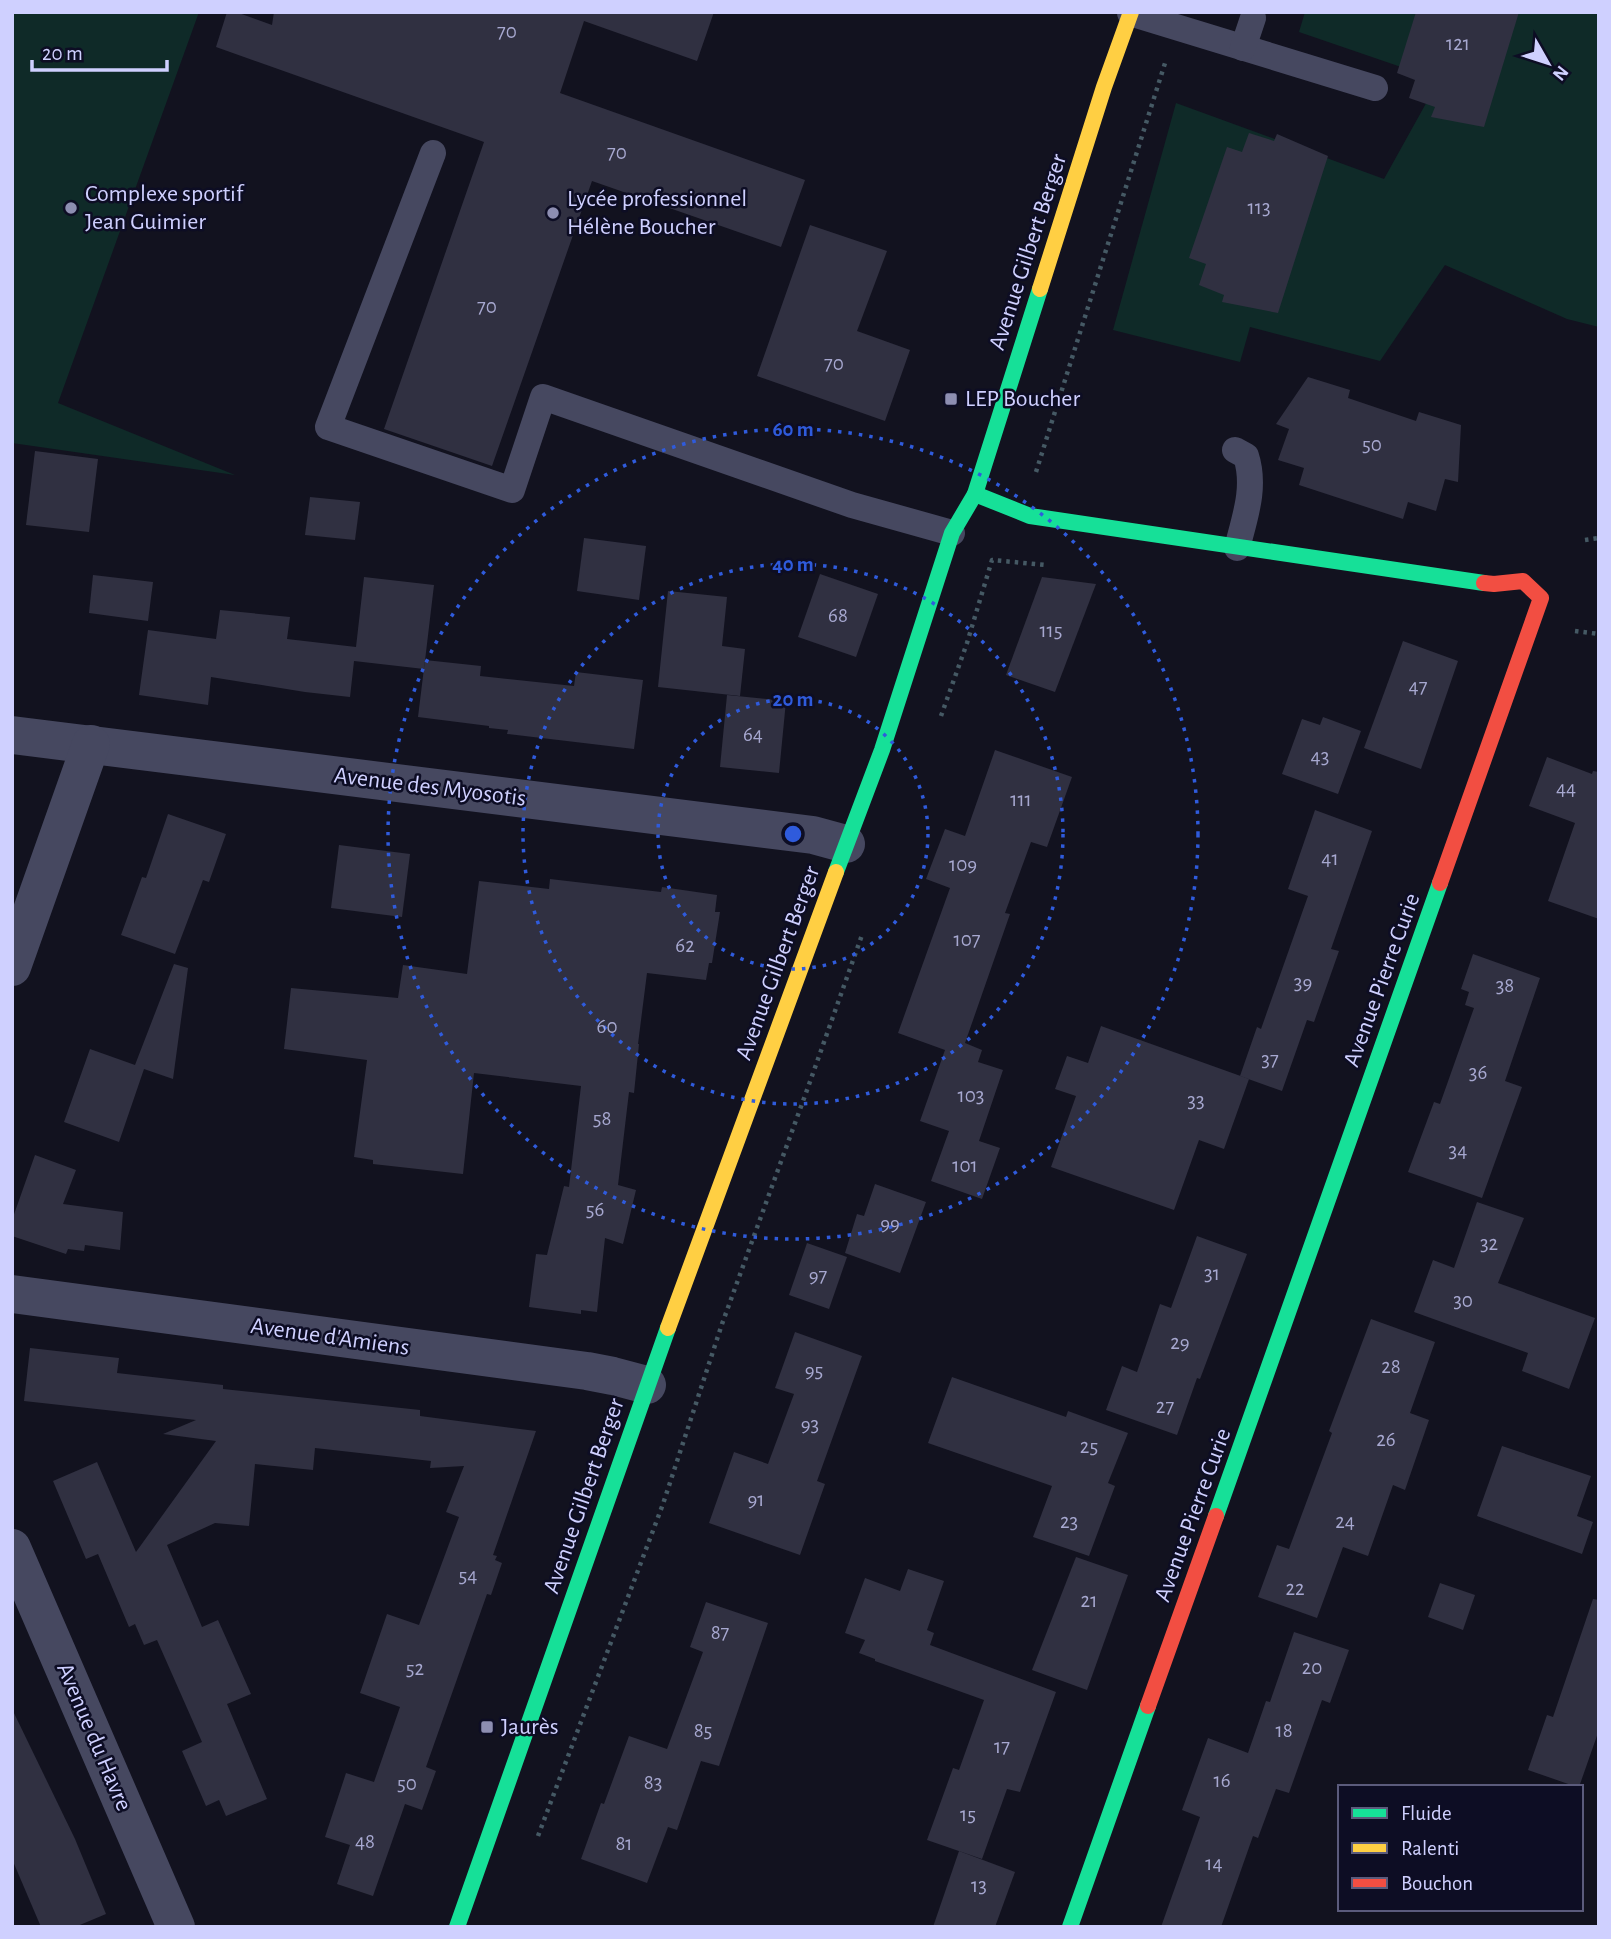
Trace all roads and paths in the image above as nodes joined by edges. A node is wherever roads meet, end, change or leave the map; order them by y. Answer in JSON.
{"nodes":[{"id":1,"x":1130,"y":13,"type":"edge"},
{"id":2,"x":1253,"y":18,"type":"dead end"},
{"id":3,"x":1176,"y":28,"type":"junction"},
{"id":4,"x":1243,"y":48,"type":"junction"},
{"id":5,"x":1375,"y":88,"type":"dead end"},
{"id":6,"x":433,"y":153,"type":"dead end"},
{"id":7,"x":1235,"y":450,"type":"dead end"},
{"id":8,"x":975,"y":494,"type":"junction"},
{"id":9,"x":1030,"y":516,"type":"junction"},
{"id":10,"x":952,"y":533,"type":"junction"},
{"id":11,"x":1599,"y":538,"type":"edge"},
{"id":12,"x":1585,"y":540,"type":"dead end"},
{"id":13,"x":1237,"y":548,"type":"junction"},
{"id":14,"x":1047,"y":565,"type":"dead end"},
{"id":15,"x":940,"y":721,"type":"dead end"},
{"id":16,"x":12,"y":735,"type":"edge"},
{"id":17,"x":91,"y":744,"type":"junction"},
{"id":18,"x":846,"y":844,"type":"junction"},
{"id":19,"x":863,"y":930,"type":"dead end"},
{"id":20,"x":12,"y":967,"type":"edge"},
{"id":21,"x":12,"y":1294,"type":"edge"},
{"id":22,"x":647,"y":1385,"type":"junction"},
{"id":23,"x":12,"y":1548,"type":"edge"},
{"id":24,"x":535,"y":1843,"type":"dead end"},
{"id":25,"x":176,"y":1927,"type":"edge"},
{"id":26,"x":457,"y":1927,"type":"edge"},
{"id":27,"x":1070,"y":1927,"type":"edge"}],
"edges":[{"from":1,"to":3,"type":"lane"},
{"from":1,"to":8,"type":"street","name":"Avenue Gilbert Berger"},
{"from":2,"to":4,"type":"lane"},
{"from":3,"to":4,"type":"lane"},
{"from":3,"to":9,"type":"path"},
{"from":4,"to":5,"type":"lane"},
{"from":6,"to":10,"type":"lane"},
{"from":7,"to":13,"type":"lane"},
{"from":8,"to":9,"type":"street","name":"Avenue Pierre Curie"},
{"from":8,"to":10,"type":"street","name":"Avenue Gilbert Berger"},
{"from":9,"to":13,"type":"street","name":"Avenue Pierre Curie"},
{"from":10,"to":18,"type":"street","name":"Avenue Gilbert Berger"},
{"from":11,"to":12,"type":"path"},
{"from":13,"to":27,"type":"street","name":"Avenue Pierre Curie"},
{"from":14,"to":15,"type":"path"},
{"from":16,"to":17,"type":"street","name":"Avenue des Myosotis"},
{"from":17,"to":18,"type":"street","name":"Avenue des Myosotis"},
{"from":17,"to":20,"type":"street"},
{"from":18,"to":22,"type":"street","name":"Avenue Gilbert Berger"},
{"from":19,"to":24,"type":"path"},
{"from":21,"to":22,"type":"street","name":"Avenue d'Amiens"},
{"from":22,"to":26,"type":"street","name":"Avenue Gilbert Berger"},
{"from":23,"to":25,"type":"street","name":"Avenue du Havre"}]}
